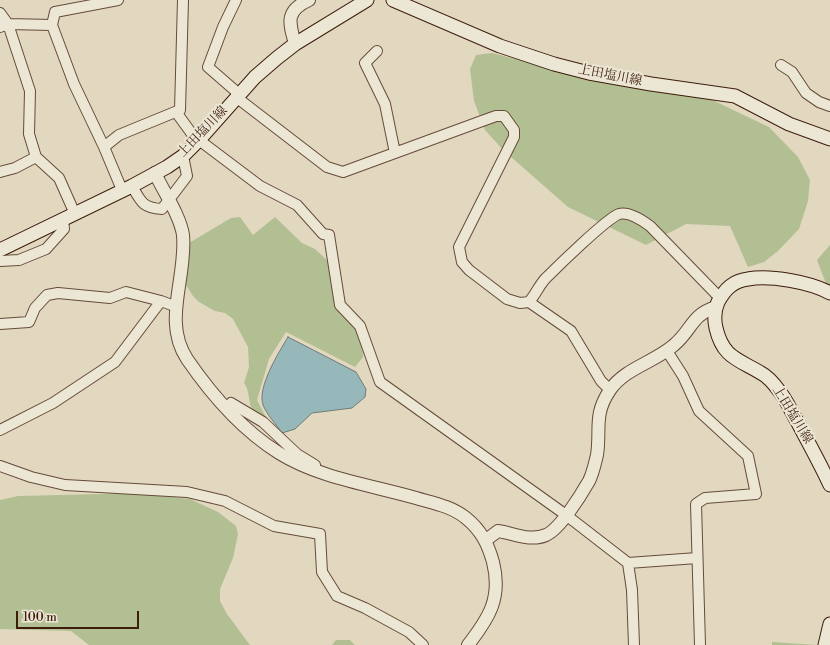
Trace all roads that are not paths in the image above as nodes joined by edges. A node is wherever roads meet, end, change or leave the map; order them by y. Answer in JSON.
{"nodes":[{"id":1,"x":118,"y":0,"type":"edge"},
{"id":2,"x":183,"y":0,"type":"edge"},
{"id":3,"x":236,"y":0,"type":"edge"},
{"id":4,"x":309,"y":0,"type":"edge"},
{"id":5,"x":367,"y":0,"type":"edge"},
{"id":6,"x":393,"y":0,"type":"edge"},
{"id":7,"x":80,"y":4,"type":"edge"},
{"id":8,"x":0,"y":13,"type":"edge"},
{"id":9,"x":4,"y":25,"type":"edge"},
{"id":10,"x":52,"y":25,"type":"junction"},
{"id":11,"x":295,"y":44,"type":"junction"},
{"id":12,"x":377,"y":50,"type":"dead end"},
{"id":13,"x":781,"y":65,"type":"dead end"},
{"id":14,"x":238,"y":95,"type":"junction"},
{"id":15,"x":830,"y":106,"type":"edge"},
{"id":16,"x":176,"y":112,"type":"junction"},
{"id":17,"x":830,"y":139,"type":"edge"},
{"id":18,"x":199,"y":140,"type":"junction"},
{"id":19,"x":104,"y":147,"type":"junction"},
{"id":20,"x":395,"y":154,"type":"junction"},
{"id":21,"x":182,"y":156,"type":"junction"},
{"id":22,"x":36,"y":157,"type":"junction"},
{"id":23,"x":0,"y":172,"type":"edge"},
{"id":24,"x":155,"y":174,"type":"junction"},
{"id":25,"x":127,"y":188,"type":"junction"},
{"id":26,"x":168,"y":200,"type":"junction"},
{"id":27,"x":69,"y":216,"type":"junction"},
{"id":28,"x":0,"y":250,"type":"edge"},
{"id":29,"x":0,"y":261,"type":"edge"},
{"id":30,"x":830,"y":293,"type":"edge"},
{"id":31,"x":161,"y":301,"type":"junction"},
{"id":32,"x":529,"y":302,"type":"junction"},
{"id":33,"x":718,"y":303,"type":"junction"},
{"id":34,"x":177,"y":308,"type":"junction"},
{"id":35,"x":0,"y":324,"type":"edge"},
{"id":36,"x":667,"y":351,"type":"junction"},
{"id":37,"x":610,"y":390,"type":"junction"},
{"id":38,"x":0,"y":430,"type":"edge"},
{"id":39,"x":0,"y":466,"type":"edge"},
{"id":40,"x":830,"y":485,"type":"edge"},
{"id":41,"x":566,"y":515,"type":"junction"},
{"id":42,"x":486,"y":540,"type":"junction"},
{"id":43,"x":697,"y":558,"type":"junction"},
{"id":44,"x":628,"y":563,"type":"junction"},
{"id":45,"x":830,"y":624,"type":"edge"},
{"id":46,"x":423,"y":645,"type":"edge"},
{"id":47,"x":468,"y":645,"type":"edge"},
{"id":48,"x":634,"y":645,"type":"edge"},
{"id":49,"x":700,"y":645,"type":"edge"},
{"id":50,"x":825,"y":645,"type":"edge"}],
"edges":[{"from":1,"to":7,"type":"street"},
{"from":2,"to":16,"type":"street"},
{"from":3,"to":14,"type":"street"},
{"from":4,"to":11,"type":"street"},
{"from":5,"to":11,"type":"main road","name":"上田塩川線"},
{"from":6,"to":17,"type":"main road","name":"上田塩川線"},
{"from":7,"to":10,"type":"street"},
{"from":8,"to":9,"type":"street"},
{"from":9,"to":10,"type":"street"},
{"from":9,"to":22,"type":"street"},
{"from":10,"to":19,"type":"street"},
{"from":11,"to":14,"type":"main road","name":"上田塩川線"},
{"from":12,"to":20,"type":"street"},
{"from":13,"to":15,"type":"street"},
{"from":14,"to":18,"type":"main road","name":"上田塩川線"},
{"from":14,"to":20,"type":"street"},
{"from":16,"to":18,"type":"street"},
{"from":16,"to":19,"type":"street"},
{"from":18,"to":21,"type":"main road","name":"上田塩川線"},
{"from":18,"to":41,"type":"street"},
{"from":19,"to":25,"type":"street"},
{"from":20,"to":32,"type":"street"},
{"from":21,"to":24,"type":"main road","name":"上田塩川線"},
{"from":21,"to":26,"type":"street"},
{"from":22,"to":23,"type":"street"},
{"from":22,"to":27,"type":"street"},
{"from":24,"to":25,"type":"main road","name":"上田塩川線"},
{"from":24,"to":26,"type":"street"},
{"from":25,"to":26,"type":"street"},
{"from":25,"to":27,"type":"main road","name":"上田塩川線"},
{"from":26,"to":34,"type":"street"},
{"from":27,"to":28,"type":"main road","name":"上田塩川線"},
{"from":27,"to":29,"type":"street"},
{"from":30,"to":33,"type":"main road"},
{"from":31,"to":34,"type":"street"},
{"from":31,"to":35,"type":"street"},
{"from":31,"to":38,"type":"street"},
{"from":32,"to":33,"type":"street"},
{"from":32,"to":37,"type":"street"},
{"from":33,"to":36,"type":"street"},
{"from":33,"to":40,"type":"main road","name":"上田塩川線"},
{"from":34,"to":42,"type":"street"},
{"from":36,"to":37,"type":"street"},
{"from":36,"to":43,"type":"street"},
{"from":37,"to":41,"type":"street"},
{"from":39,"to":46,"type":"street"},
{"from":41,"to":42,"type":"street"},
{"from":41,"to":44,"type":"street"},
{"from":42,"to":47,"type":"street"},
{"from":43,"to":44,"type":"street"},
{"from":43,"to":49,"type":"street"},
{"from":44,"to":48,"type":"street"},
{"from":45,"to":50,"type":"main road"}]}
